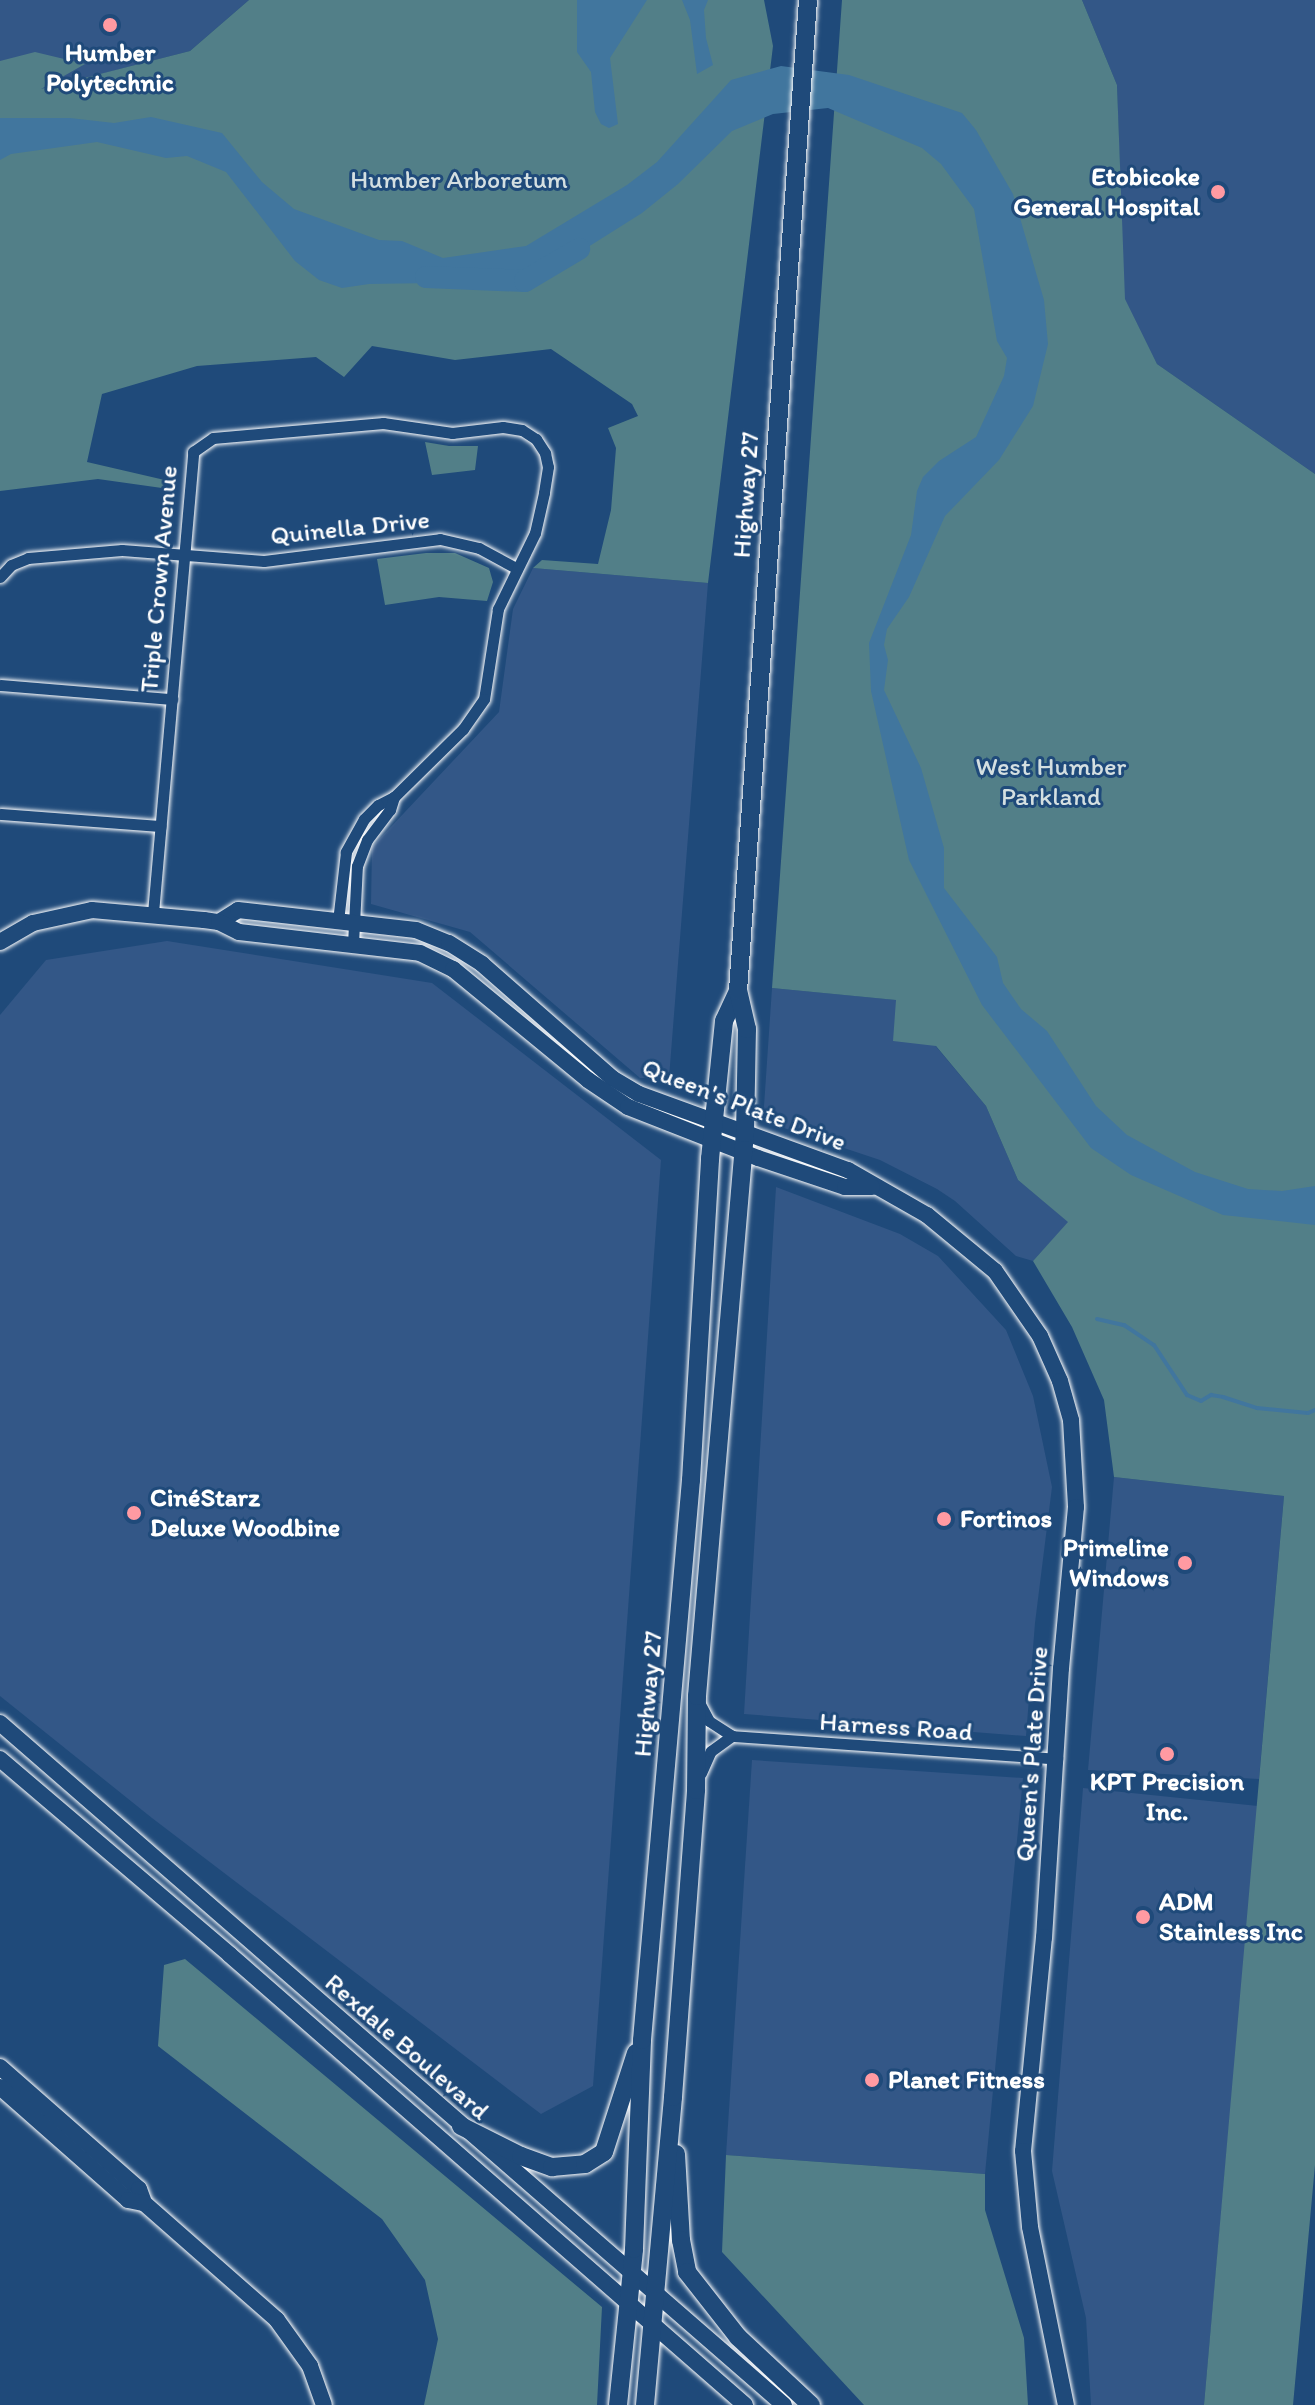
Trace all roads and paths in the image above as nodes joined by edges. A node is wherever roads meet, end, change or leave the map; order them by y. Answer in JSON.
{"nodes":[{"id":1,"x":809,"y":1,"type":"edge"},
{"id":2,"x":183,"y":554,"type":"junction"},
{"id":3,"x":516,"y":568,"type":"junction"},
{"id":4,"x":0,"y":577,"type":"edge"},
{"id":5,"x":0,"y":685,"type":"edge"},
{"id":6,"x":172,"y":699,"type":"junction"},
{"id":7,"x":0,"y":814,"type":"edge"},
{"id":8,"x":161,"y":826,"type":"junction"},
{"id":9,"x":153,"y":913,"type":"junction"},
{"id":10,"x":219,"y":922,"type":"junction"},
{"id":11,"x":346,"y":922,"type":"junction"},
{"id":12,"x":0,"y":942,"type":"edge"},
{"id":13,"x":353,"y":944,"type":"junction"},
{"id":14,"x":738,"y":991,"type":"junction"},
{"id":15,"x":536,"y":1013,"type":"junction"},
{"id":16,"x":524,"y":1028,"type":"junction"},
{"id":17,"x":713,"y":1130,"type":"junction"},
{"id":18,"x":744,"y":1142,"type":"junction"},
{"id":19,"x":697,"y":1696,"type":"junction"},
{"id":20,"x":0,"y":1723,"type":"edge"},
{"id":21,"x":732,"y":1736,"type":"junction"},
{"id":22,"x":0,"y":1759,"type":"edge"},
{"id":23,"x":1057,"y":1759,"type":"junction"},
{"id":24,"x":696,"y":1790,"type":"junction"},
{"id":25,"x":642,"y":2040,"type":"junction"},
{"id":26,"x":0,"y":2067,"type":"edge"},
{"id":27,"x":0,"y":2087,"type":"edge"},
{"id":28,"x":673,"y":2097,"type":"junction"},
{"id":29,"x":461,"y":2126,"type":"junction"},
{"id":30,"x":144,"y":2203,"type":"junction"},
{"id":31,"x":631,"y":2273,"type":"junction"},
{"id":32,"x":654,"y":2294,"type":"junction"},
{"id":33,"x":629,"y":2306,"type":"junction"},
{"id":34,"x":652,"y":2326,"type":"junction"},
{"id":35,"x":324,"y":2405,"type":"edge"},
{"id":36,"x":618,"y":2405,"type":"edge"},
{"id":37,"x":645,"y":2405,"type":"edge"},
{"id":38,"x":745,"y":2405,"type":"edge"},
{"id":39,"x":784,"y":2405,"type":"edge"},
{"id":40,"x":811,"y":2405,"type":"edge"},
{"id":41,"x":1066,"y":2405,"type":"edge"}],
"edges":[{"from":1,"to":14,"type":"main road","name":"Highway 27"},
{"from":2,"to":3,"type":"street","name":"Quinella Drive"},
{"from":2,"to":3,"type":"street","name":"Triple Crown Avenue"},
{"from":2,"to":4,"type":"street","name":"Quinella Drive"},
{"from":2,"to":6,"type":"street","name":"Triple Crown Avenue"},
{"from":3,"to":11,"type":"street","name":"Triple Crown Avenue"},
{"from":5,"to":6,"type":"street"},
{"from":6,"to":8,"type":"street","name":"Triple Crown Avenue"},
{"from":7,"to":8,"type":"street"},
{"from":8,"to":9,"type":"street","name":"Triple Crown Avenue"},
{"from":9,"to":10,"type":"street","name":"Queen's Plate Drive"},
{"from":9,"to":12,"type":"street","name":"Queen's Plate Drive"},
{"from":10,"to":11,"type":"street","name":"Queen's Plate Drive"},
{"from":10,"to":13,"type":"street","name":"Queen's Plate Drive"},
{"from":11,"to":13,"type":"street","name":"Triple Crown Avenue"},
{"from":11,"to":15,"type":"street","name":"Queen's Plate Drive"},
{"from":13,"to":16,"type":"street","name":"Queen's Plate Drive"},
{"from":14,"to":17,"type":"main road","name":"Highway 27"},
{"from":14,"to":18,"type":"main road","name":"Highway 27"},
{"from":15,"to":16,"type":"street"},
{"from":15,"to":17,"type":"street","name":"Queen's Plate Drive"},
{"from":16,"to":17,"type":"street","name":"Queen's Plate Drive"},
{"from":17,"to":18,"type":"street","name":"Queen's Plate Drive"},
{"from":17,"to":25,"type":"main road","name":"Highway 27"},
{"from":18,"to":19,"type":"main road","name":"Highway 27"},
{"from":18,"to":23,"type":"street","name":"Queen's Plate Drive"},
{"from":19,"to":21,"type":"street"},
{"from":19,"to":24,"type":"main road","name":"Highway 27"},
{"from":20,"to":29,"type":"street","name":"Rexdale Boulevard"},
{"from":21,"to":23,"type":"street","name":"Harness Road"},
{"from":21,"to":24,"type":"street"},
{"from":22,"to":33,"type":"street","name":"Rexdale Boulevard"},
{"from":23,"to":41,"type":"street","name":"Queen's Plate Drive"},
{"from":24,"to":28,"type":"main road","name":"Highway 27"},
{"from":25,"to":29,"type":"main road"},
{"from":25,"to":31,"type":"main road","name":"Highway 27"},
{"from":26,"to":30,"type":"street"},
{"from":27,"to":30,"type":"street"},
{"from":28,"to":32,"type":"main road","name":"Highway 27"},
{"from":28,"to":40,"type":"main road"},
{"from":29,"to":31,"type":"street","name":"Rexdale Boulevard"},
{"from":30,"to":35,"type":"street"},
{"from":31,"to":32,"type":"street","name":"Rexdale Boulevard"},
{"from":31,"to":33,"type":"main road","name":"Highway 27"},
{"from":32,"to":34,"type":"main road","name":"Highway 27"},
{"from":32,"to":39,"type":"street","name":"Rexdale Boulevard"},
{"from":33,"to":34,"type":"street","name":"Rexdale Boulevard"},
{"from":33,"to":36,"type":"main road","name":"Highway 27"},
{"from":34,"to":37,"type":"main road","name":"Highway 27"},
{"from":34,"to":38,"type":"street","name":"Rexdale Boulevard"}]}
